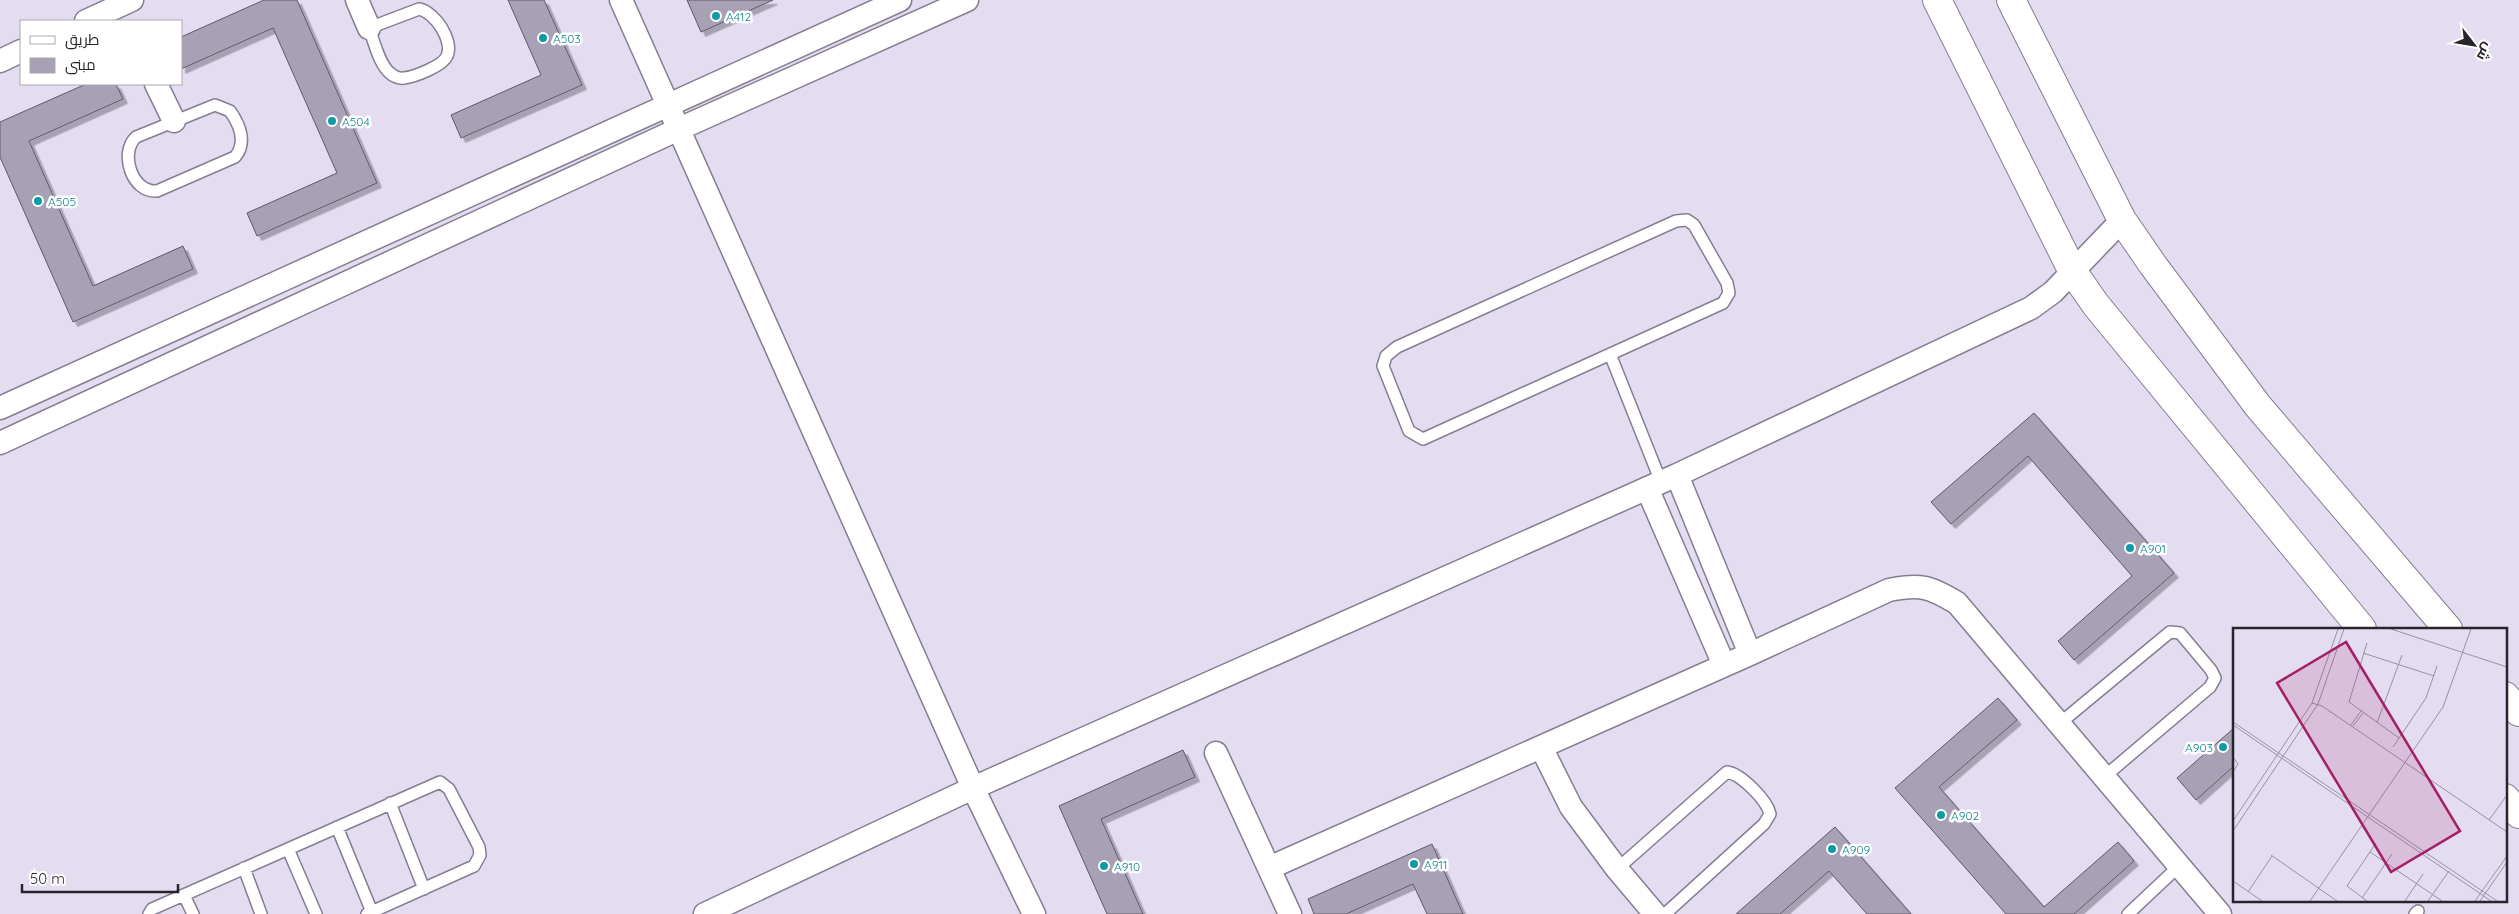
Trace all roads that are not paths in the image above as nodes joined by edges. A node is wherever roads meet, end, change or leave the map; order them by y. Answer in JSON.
{"nodes":[{"id":1,"x":357,"y":0,"type":"edge"},
{"id":2,"x":621,"y":0,"type":"edge"},
{"id":3,"x":900,"y":0,"type":"edge"},
{"id":4,"x":967,"y":0,"type":"edge"},
{"id":5,"x":1937,"y":0,"type":"edge"},
{"id":6,"x":2011,"y":0,"type":"edge"},
{"id":7,"x":124,"y":7,"type":"edge"},
{"id":8,"x":89,"y":20,"type":"edge"},
{"id":9,"x":369,"y":28,"type":"junction"},
{"id":10,"x":20,"y":51,"type":"edge"},
{"id":11,"x":0,"y":61,"type":"edge"},
{"id":12,"x":156,"y":85,"type":"edge"},
{"id":13,"x":668,"y":105,"type":"junction"},
{"id":14,"x":174,"y":121,"type":"junction"},
{"id":15,"x":679,"y":129,"type":"junction"},
{"id":16,"x":2122,"y":220,"type":"junction"},
{"id":17,"x":2073,"y":272,"type":"junction"},
{"id":18,"x":1610,"y":354,"type":"junction"},
{"id":19,"x":0,"y":408,"type":"edge"},
{"id":20,"x":0,"y":443,"type":"edge"},
{"id":21,"x":1662,"y":482,"type":"junction"},
{"id":22,"x":2361,"y":628,"type":"edge"},
{"id":23,"x":2447,"y":628,"type":"edge"},
{"id":24,"x":1750,"y":654,"type":"junction"},
{"id":25,"x":1724,"y":665,"type":"junction"},
{"id":26,"x":2506,"y":697,"type":"edge"},
{"id":27,"x":2519,"y":712,"type":"edge"},
{"id":28,"x":2059,"y":724,"type":"junction"},
{"id":29,"x":1541,"y":747,"type":"junction"},
{"id":30,"x":1216,"y":753,"type":"dead end"},
{"id":31,"x":2104,"y":777,"type":"junction"},
{"id":32,"x":973,"y":788,"type":"junction"},
{"id":33,"x":2506,"y":799,"type":"edge"},
{"id":34,"x":390,"y":802,"type":"junction"},
{"id":35,"x":2519,"y":814,"type":"edge"},
{"id":36,"x":337,"y":827,"type":"junction"},
{"id":37,"x":288,"y":848,"type":"junction"},
{"id":38,"x":2179,"y":866,"type":"junction"},
{"id":39,"x":244,"y":868,"type":"junction"},
{"id":40,"x":1269,"y":868,"type":"junction"},
{"id":41,"x":1617,"y":870,"type":"junction"},
{"id":42,"x":424,"y":889,"type":"junction"},
{"id":43,"x":184,"y":895,"type":"junction"},
{"id":44,"x":370,"y":913,"type":"edge"},
{"id":45,"x":149,"y":914,"type":"edge"},
{"id":46,"x":194,"y":914,"type":"edge"},
{"id":47,"x":261,"y":914,"type":"edge"},
{"id":48,"x":316,"y":914,"type":"edge"},
{"id":49,"x":705,"y":914,"type":"edge"},
{"id":50,"x":1034,"y":914,"type":"edge"},
{"id":51,"x":1290,"y":914,"type":"edge"},
{"id":52,"x":1655,"y":914,"type":"edge"},
{"id":53,"x":1665,"y":914,"type":"edge"},
{"id":54,"x":2128,"y":914,"type":"edge"},
{"id":55,"x":2220,"y":914,"type":"edge"}],
"edges":[{"from":1,"to":9,"type":"street"},
{"from":2,"to":13,"type":"street"},
{"from":3,"to":13,"type":"street"},
{"from":4,"to":15,"type":"street"},
{"from":5,"to":17,"type":"street"},
{"from":6,"to":16,"type":"street"},
{"from":7,"to":8,"type":"street"},
{"from":9,"to":9,"type":"lane"},
{"from":10,"to":11,"type":"street"},
{"from":12,"to":14,"type":"street"},
{"from":13,"to":15,"type":"street"},
{"from":13,"to":19,"type":"street"},
{"from":14,"to":14,"type":"lane"},
{"from":15,"to":20,"type":"street"},
{"from":15,"to":32,"type":"street"},
{"from":16,"to":17,"type":"street"},
{"from":16,"to":23,"type":"street"},
{"from":17,"to":21,"type":"street"},
{"from":17,"to":22,"type":"street"},
{"from":18,"to":18,"type":"lane"},
{"from":18,"to":21,"type":"lane"},
{"from":21,"to":24,"type":"street"},
{"from":21,"to":25,"type":"street"},
{"from":21,"to":32,"type":"street"},
{"from":24,"to":25,"type":"street"},
{"from":24,"to":28,"type":"street"},
{"from":25,"to":29,"type":"street"},
{"from":26,"to":27,"type":"street"},
{"from":28,"to":31,"type":"street"},
{"from":28,"to":31,"type":"lane"},
{"from":29,"to":40,"type":"street"},
{"from":29,"to":41,"type":"street"},
{"from":30,"to":40,"type":"street"},
{"from":31,"to":38,"type":"street"},
{"from":32,"to":49,"type":"street"},
{"from":32,"to":50,"type":"street"},
{"from":33,"to":35,"type":"street"},
{"from":34,"to":36,"type":"lane"},
{"from":34,"to":42,"type":"lane"},
{"from":34,"to":42,"type":"lane"},
{"from":36,"to":37,"type":"lane"},
{"from":36,"to":44,"type":"lane"},
{"from":37,"to":39,"type":"lane"},
{"from":37,"to":48,"type":"lane"},
{"from":38,"to":54,"type":"lane"},
{"from":38,"to":55,"type":"street"},
{"from":39,"to":43,"type":"lane"},
{"from":39,"to":47,"type":"lane"},
{"from":40,"to":51,"type":"street"},
{"from":41,"to":52,"type":"street"},
{"from":41,"to":53,"type":"lane"},
{"from":42,"to":44,"type":"lane"},
{"from":43,"to":45,"type":"lane"},
{"from":43,"to":46,"type":"lane"}]}
